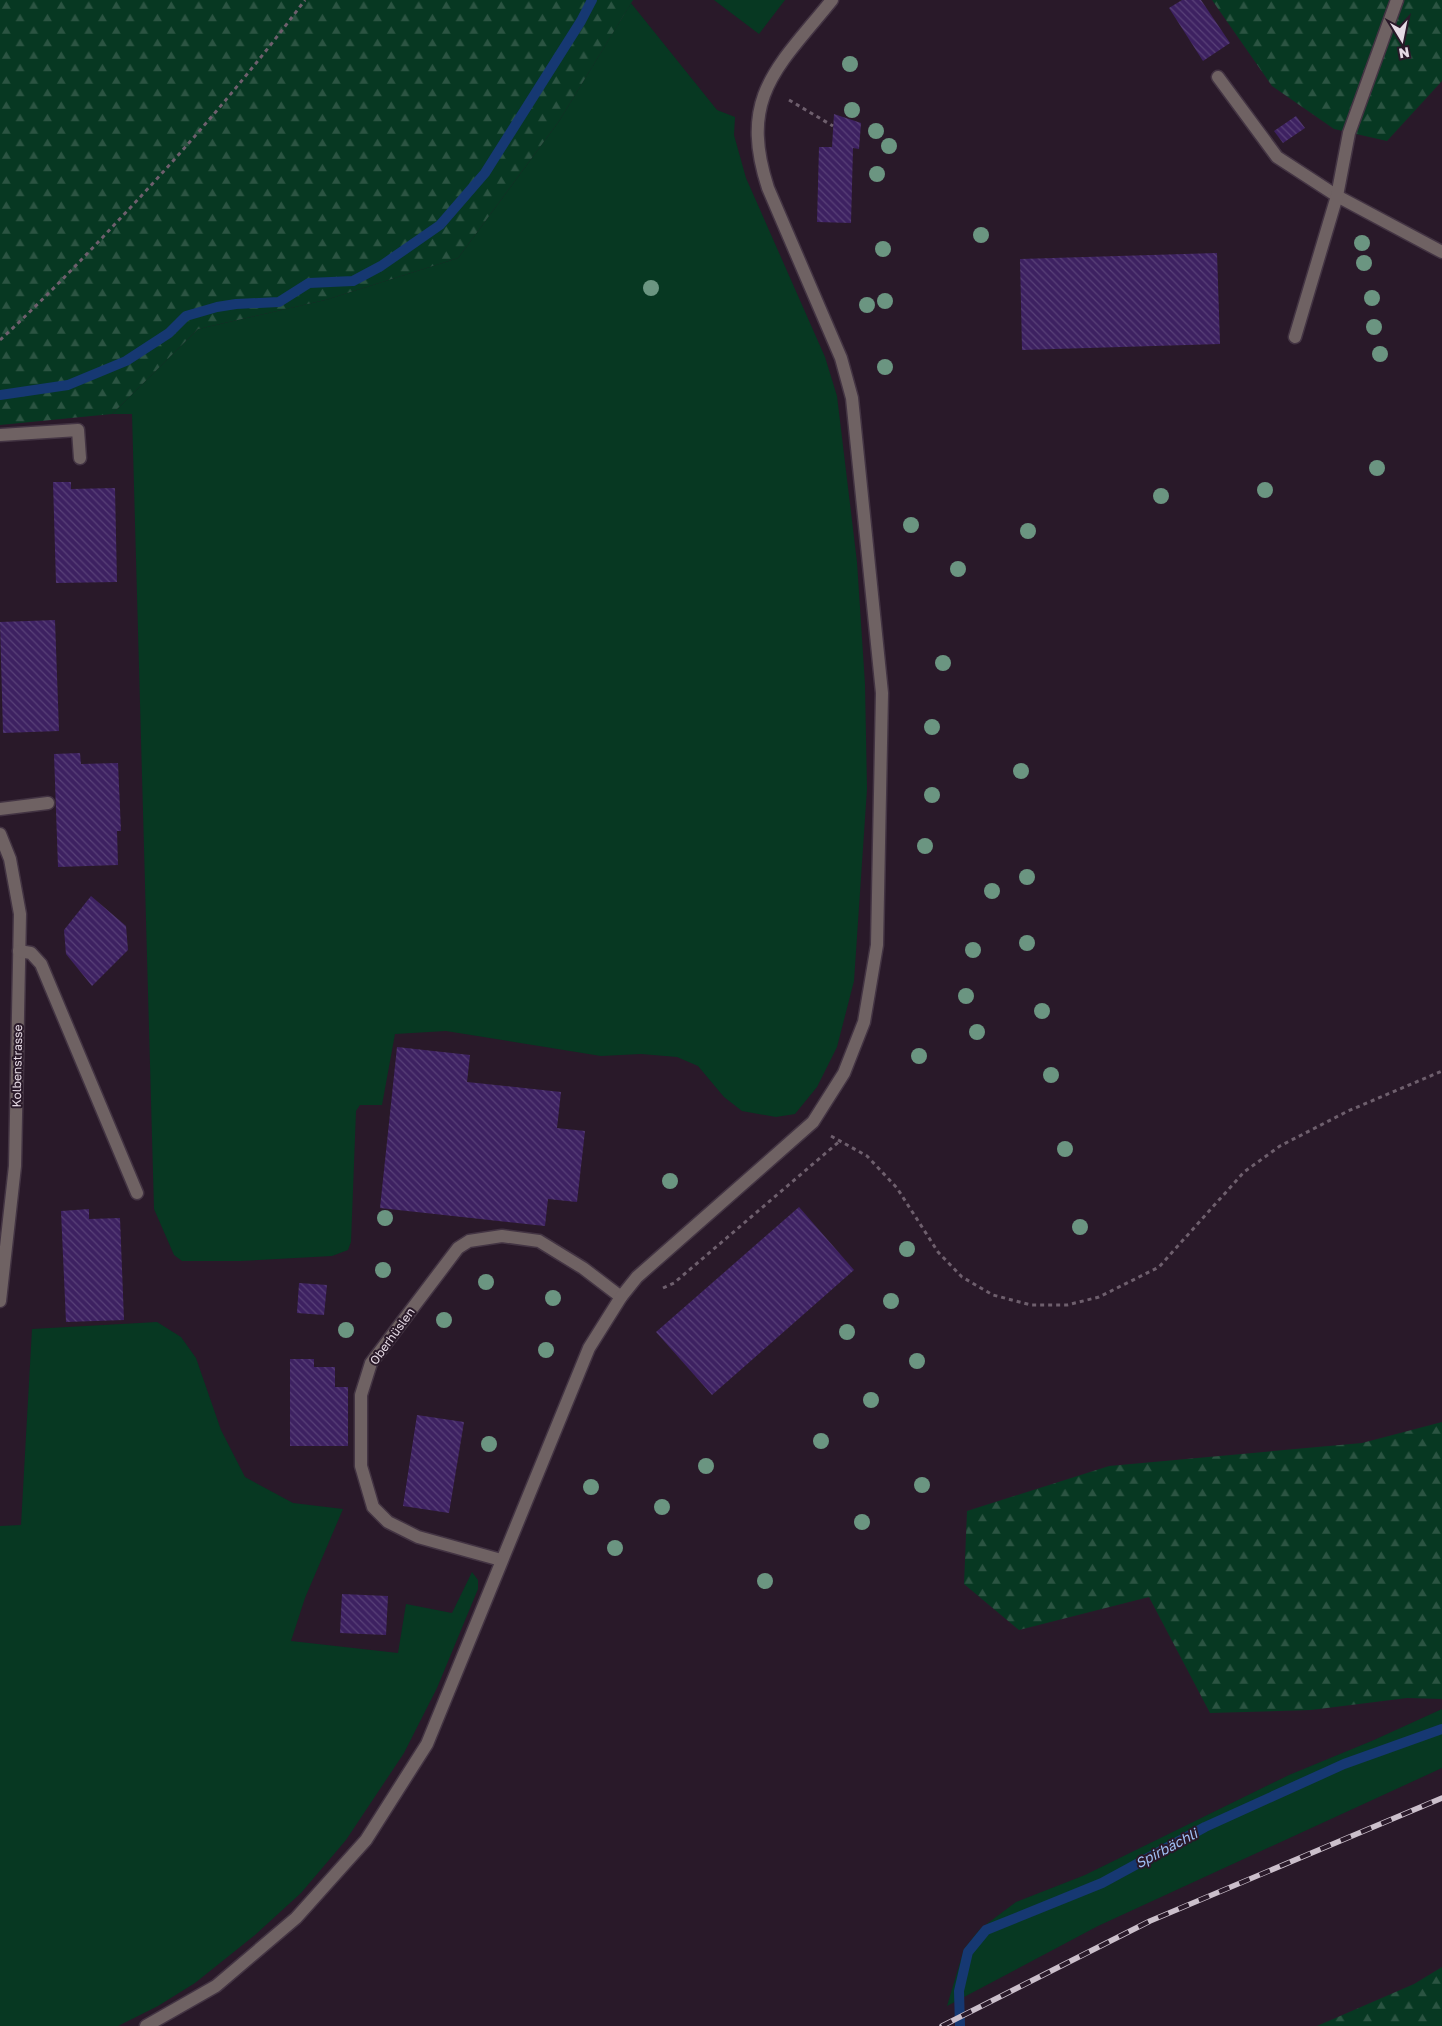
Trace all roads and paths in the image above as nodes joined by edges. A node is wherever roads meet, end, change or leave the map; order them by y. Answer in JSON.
{"nodes":[{"id":1,"x":304,"y":0,"type":"edge"},
{"id":2,"x":832,"y":0,"type":"edge"},
{"id":3,"x":1397,"y":0,"type":"edge"},
{"id":4,"x":1218,"y":77,"type":"dead end"},
{"id":5,"x":766,"y":87,"type":"junction"},
{"id":6,"x":833,"y":126,"type":"dead end"},
{"id":7,"x":1337,"y":196,"type":"junction"},
{"id":8,"x":1442,"y":252,"type":"edge"},
{"id":9,"x":1296,"y":337,"type":"dead end"},
{"id":10,"x":0,"y":340,"type":"edge"},
{"id":11,"x":0,"y":434,"type":"edge"},
{"id":12,"x":80,"y":458,"type":"dead end"},
{"id":13,"x":48,"y":803,"type":"dead end"},
{"id":14,"x":0,"y":809,"type":"edge"},
{"id":15,"x":0,"y":834,"type":"edge"},
{"id":16,"x":19,"y":951,"type":"junction"},
{"id":17,"x":1442,"y":1071,"type":"edge"},
{"id":18,"x":806,"y":1129,"type":"junction"},
{"id":19,"x":841,"y":1140,"type":"junction"},
{"id":20,"x":137,"y":1193,"type":"dead end"},
{"id":21,"x":637,"y":1277,"type":"junction"},
{"id":22,"x":621,"y":1297,"type":"junction"},
{"id":23,"x":0,"y":1300,"type":"edge"},
{"id":24,"x":501,"y":1560,"type":"junction"},
{"id":25,"x":146,"y":2026,"type":"edge"}],
"edges":[{"from":1,"to":10,"type":"path"},
{"from":2,"to":5,"type":"street"},
{"from":3,"to":7,"type":"street"},
{"from":4,"to":7,"type":"street"},
{"from":5,"to":6,"type":"path"},
{"from":5,"to":18,"type":"street"},
{"from":7,"to":8,"type":"street"},
{"from":7,"to":9,"type":"street"},
{"from":11,"to":12,"type":"street"},
{"from":13,"to":14,"type":"street"},
{"from":15,"to":16,"type":"street","name":"Kolbenstrasse"},
{"from":16,"to":20,"type":"street"},
{"from":16,"to":23,"type":"street","name":"Kolbenstrasse"},
{"from":17,"to":19,"type":"path"},
{"from":18,"to":19,"type":"path"},
{"from":18,"to":21,"type":"street"},
{"from":19,"to":21,"type":"path"},
{"from":21,"to":22,"type":"street"},
{"from":22,"to":24,"type":"street"},
{"from":22,"to":24,"type":"street","name":"Oberhüslen"},
{"from":24,"to":25,"type":"street"}]}
